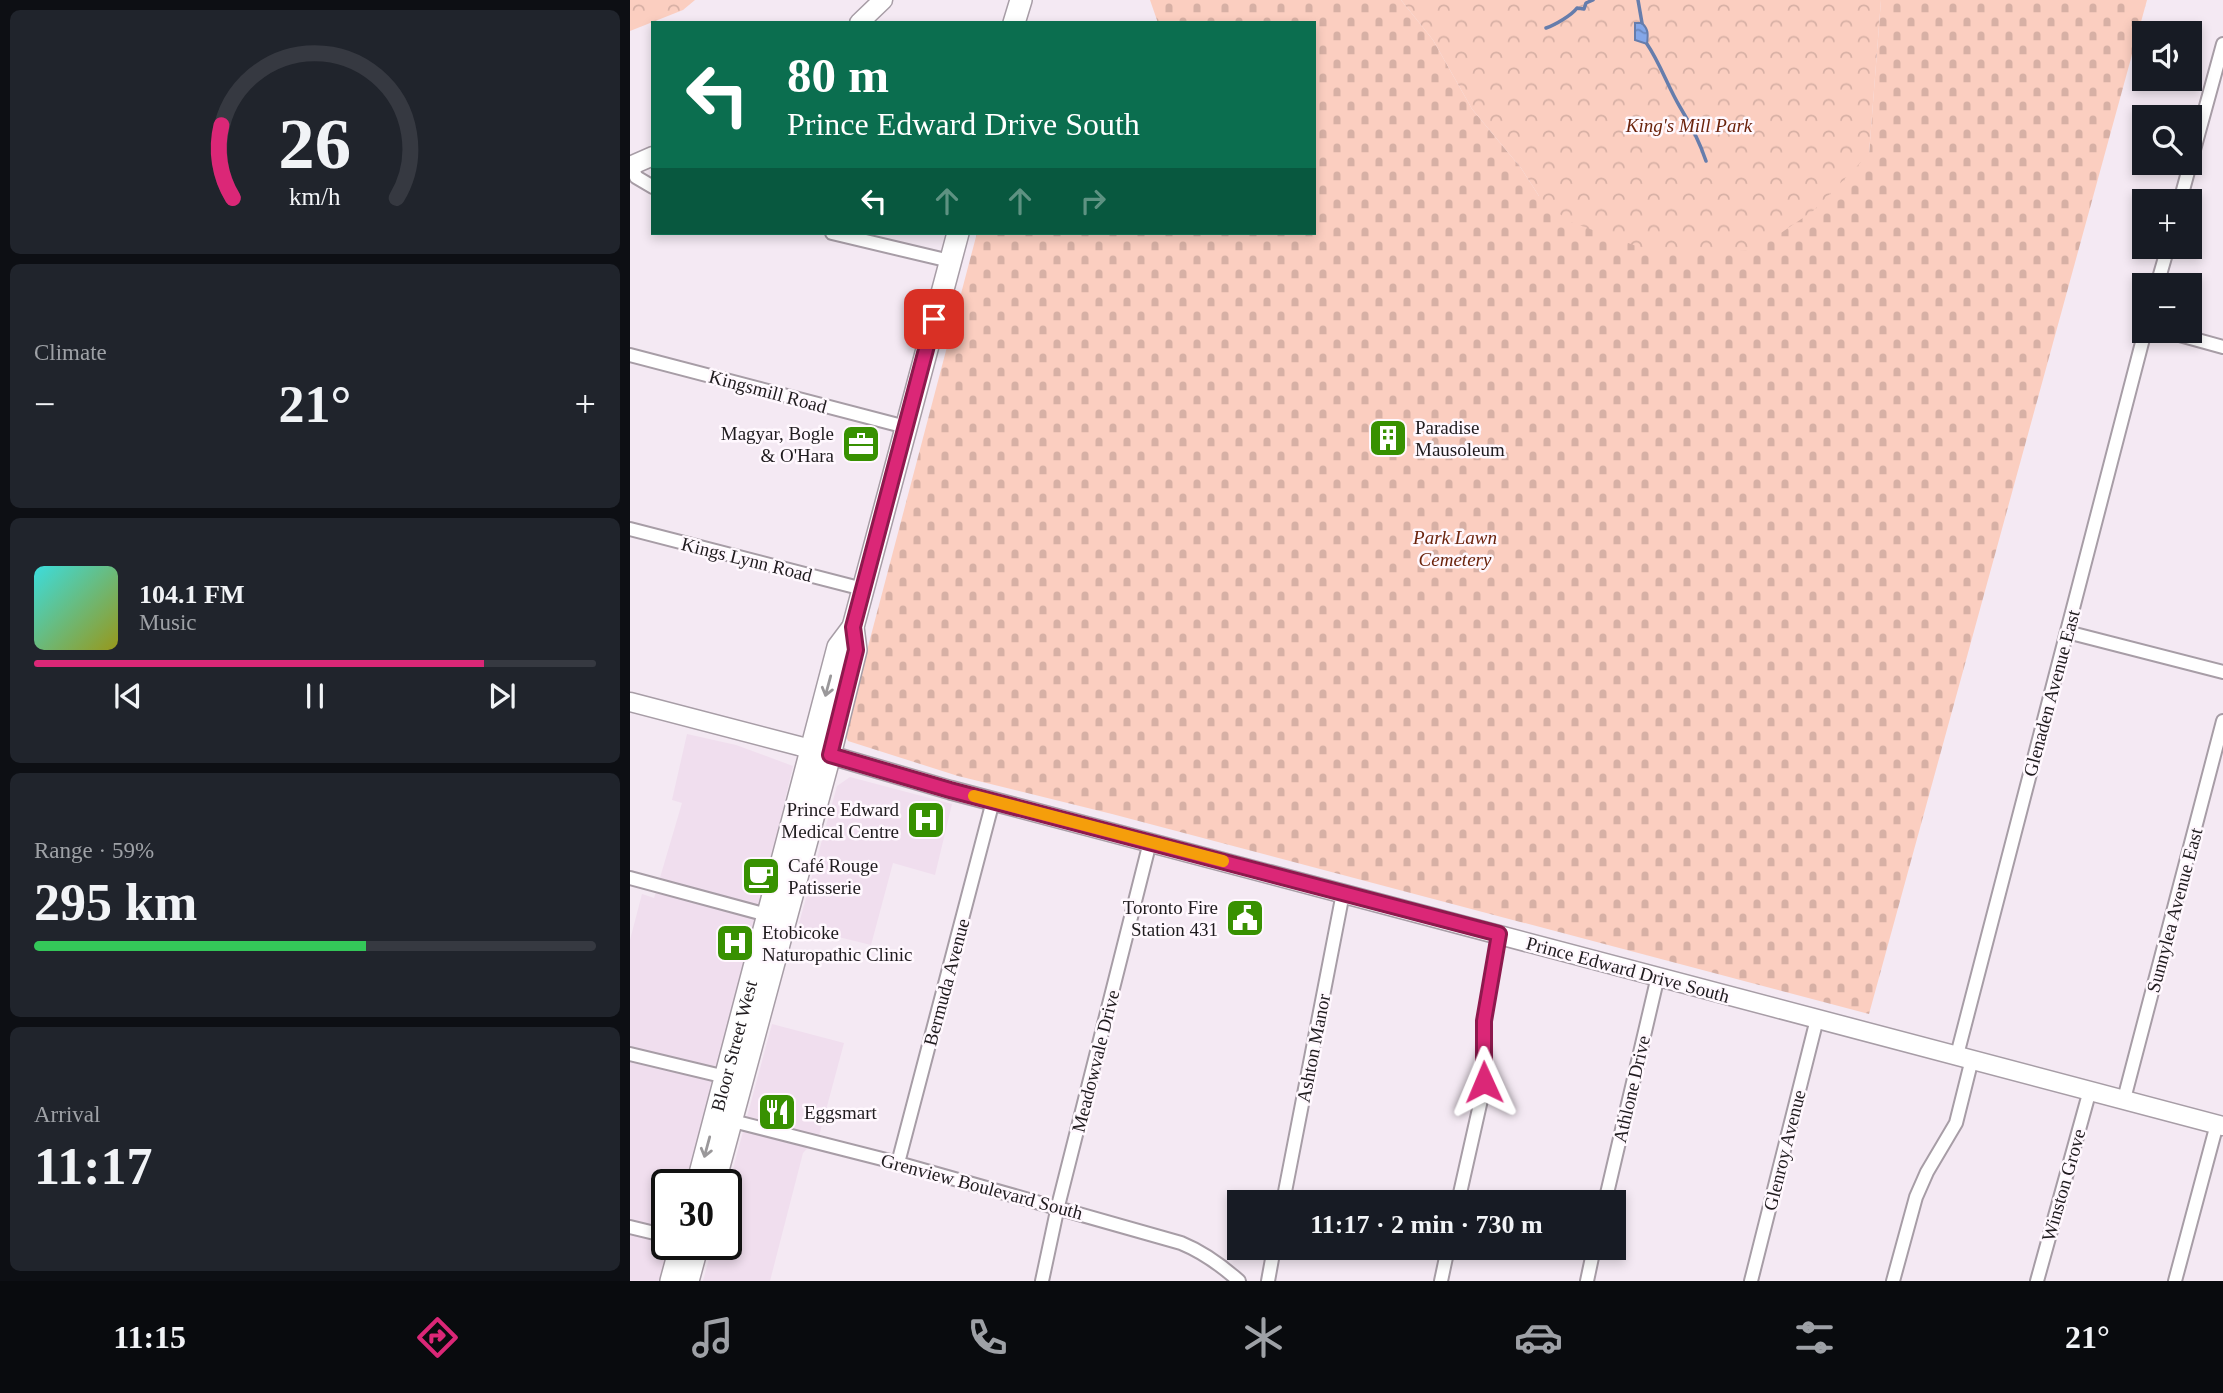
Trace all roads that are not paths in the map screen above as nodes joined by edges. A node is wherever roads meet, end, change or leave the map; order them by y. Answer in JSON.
{"nodes":[{"id":1,"x":883,"y":0,"type":"edge"},
{"id":2,"x":1021,"y":0,"type":"edge"},
{"id":3,"x":861,"y":21,"type":"edge"},
{"id":4,"x":1015,"y":21,"type":"edge"},
{"id":5,"x":2223,"y":44,"type":"edge"},
{"id":6,"x":651,"y":157,"type":"edge"},
{"id":7,"x":631,"y":166,"type":"edge"},
{"id":8,"x":651,"y":186,"type":"edge"},
{"id":9,"x":2183,"y":189,"type":"edge"},
{"id":10,"x":840,"y":235,"type":"edge"},
{"id":11,"x":957,"y":235,"type":"edge"},
{"id":12,"x":950,"y":261,"type":"junction"},
{"id":13,"x":2202,"y":341,"type":"edge"},
{"id":14,"x":2142,"y":343,"type":"edge"},
{"id":15,"x":2223,"y":347,"type":"edge"},
{"id":16,"x":630,"y":355,"type":"edge"},
{"id":17,"x":905,"y":427,"type":"junction"},
{"id":18,"x":630,"y":529,"type":"edge"},
{"id":19,"x":863,"y":589,"type":"junction"},
{"id":20,"x":2067,"y":632,"type":"junction"},
{"id":21,"x":2223,"y":672,"type":"edge"},
{"id":22,"x":630,"y":702,"type":"edge"},
{"id":23,"x":2223,"y":721,"type":"edge"},
{"id":24,"x":821,"y":752,"type":"junction"},
{"id":25,"x":993,"y":801,"type":"junction"},
{"id":26,"x":1150,"y":842,"type":"junction"},
{"id":27,"x":630,"y":878,"type":"edge"},
{"id":28,"x":1343,"y":893,"type":"junction"},
{"id":29,"x":776,"y":917,"type":"junction"},
{"id":30,"x":1499,"y":934,"type":"junction"},
{"id":31,"x":1658,"y":976,"type":"junction"},
{"id":32,"x":1817,"y":1019,"type":"junction"},
{"id":33,"x":630,"y":1054,"type":"edge"},
{"id":34,"x":1964,"y":1057,"type":"junction"},
{"id":35,"x":733,"y":1079,"type":"junction"},
{"id":36,"x":2090,"y":1090,"type":"junction"},
{"id":37,"x":2124,"y":1099,"type":"junction"},
{"id":38,"x":723,"y":1119,"type":"junction"},
{"id":39,"x":2220,"y":1125,"type":"edge"},
{"id":40,"x":898,"y":1163,"type":"junction"},
{"id":41,"x":703,"y":1169,"type":"edge"},
{"id":42,"x":715,"y":1169,"type":"edge"},
{"id":43,"x":1285,"y":1190,"type":"edge"},
{"id":44,"x":1461,"y":1190,"type":"edge"},
{"id":45,"x":1608,"y":1190,"type":"edge"},
{"id":46,"x":1058,"y":1206,"type":"junction"},
{"id":47,"x":630,"y":1227,"type":"edge"},
{"id":48,"x":651,"y":1232,"type":"edge"},
{"id":49,"x":677,"y":1260,"type":"edge"},
{"id":50,"x":694,"y":1260,"type":"edge"},
{"id":51,"x":1272,"y":1260,"type":"edge"},
{"id":52,"x":1445,"y":1260,"type":"edge"},
{"id":53,"x":1591,"y":1260,"type":"edge"},
{"id":54,"x":671,"y":1281,"type":"edge"},
{"id":55,"x":688,"y":1281,"type":"edge"},
{"id":56,"x":1042,"y":1281,"type":"edge"},
{"id":57,"x":1238,"y":1281,"type":"edge"},
{"id":58,"x":1268,"y":1281,"type":"edge"},
{"id":59,"x":1441,"y":1281,"type":"edge"},
{"id":60,"x":1587,"y":1281,"type":"edge"},
{"id":61,"x":1751,"y":1281,"type":"edge"},
{"id":62,"x":1893,"y":1281,"type":"edge"},
{"id":63,"x":2036,"y":1281,"type":"edge"},
{"id":64,"x":2175,"y":1281,"type":"edge"}],
"edges":[{"from":1,"to":3,"type":"street"},
{"from":2,"to":4,"type":"main road"},
{"from":5,"to":9,"type":"street"},
{"from":6,"to":7,"type":"street"},
{"from":7,"to":8,"type":"street"},
{"from":10,"to":12,"type":"street"},
{"from":11,"to":12,"type":"main road","name":"Bloor Street West"},
{"from":12,"to":17,"type":"main road","name":"Bloor Street West"},
{"from":13,"to":15,"type":"street"},
{"from":14,"to":20,"type":"street","name":"Glenaden Avenue East"},
{"from":16,"to":17,"type":"street","name":"Kingsmill Road"},
{"from":17,"to":19,"type":"main road","name":"Bloor Street West"},
{"from":18,"to":19,"type":"street","name":"Kings Lynn Road"},
{"from":19,"to":24,"type":"main road","name":"Bloor Street West"},
{"from":20,"to":21,"type":"street"},
{"from":20,"to":34,"type":"street","name":"Glenaden Avenue East"},
{"from":22,"to":24,"type":"street","name":"Prince Edward Drive South"},
{"from":23,"to":37,"type":"street","name":"Sunnylea Avenue East"},
{"from":24,"to":25,"type":"street","name":"Prince Edward Drive South"},
{"from":24,"to":29,"type":"main road","name":"Bloor Street West"},
{"from":25,"to":26,"type":"street","name":"Prince Edward Drive South"},
{"from":25,"to":40,"type":"street","name":"Bermuda Avenue"},
{"from":26,"to":28,"type":"street","name":"Prince Edward Drive South"},
{"from":26,"to":46,"type":"street","name":"Meadowvale Drive"},
{"from":27,"to":29,"type":"street"},
{"from":28,"to":30,"type":"street","name":"Prince Edward Drive South"},
{"from":28,"to":43,"type":"street","name":"Ashton Manor"},
{"from":29,"to":35,"type":"main road","name":"Bloor Street West"},
{"from":30,"to":31,"type":"street","name":"Prince Edward Drive South"},
{"from":30,"to":44,"type":"street"},
{"from":31,"to":32,"type":"street","name":"Prince Edward Drive South"},
{"from":31,"to":45,"type":"street","name":"Athlone Drive"},
{"from":32,"to":34,"type":"street","name":"Prince Edward Drive South"},
{"from":32,"to":61,"type":"street","name":"Glenroy Avenue"},
{"from":33,"to":35,"type":"street"},
{"from":34,"to":36,"type":"street","name":"Prince Edward Drive South"},
{"from":34,"to":62,"type":"street","name":"Glenaden Avenue East"},
{"from":35,"to":38,"type":"main road","name":"Bloor Street West"},
{"from":36,"to":37,"type":"street","name":"Prince Edward Drive South"},
{"from":36,"to":63,"type":"street","name":"Winston Grove"},
{"from":37,"to":39,"type":"street","name":"Prince Edward Drive South"},
{"from":38,"to":40,"type":"street","name":"Grenview Boulevard South"},
{"from":38,"to":41,"type":"main road","name":"Bloor Street West","one_way":true},
{"from":38,"to":42,"type":"main road","name":"Bloor Street West"},
{"from":39,"to":64,"type":"street"},
{"from":40,"to":46,"type":"street","name":"Grenview Boulevard South"},
{"from":46,"to":56,"type":"street","name":"Meadowvale Drive"},
{"from":46,"to":57,"type":"street","name":"Grenview Boulevard South"},
{"from":47,"to":48,"type":"street"},
{"from":49,"to":54,"type":"main road"},
{"from":50,"to":55,"type":"main road"},
{"from":51,"to":58,"type":"street"},
{"from":52,"to":59,"type":"street"},
{"from":53,"to":60,"type":"street"}]}
